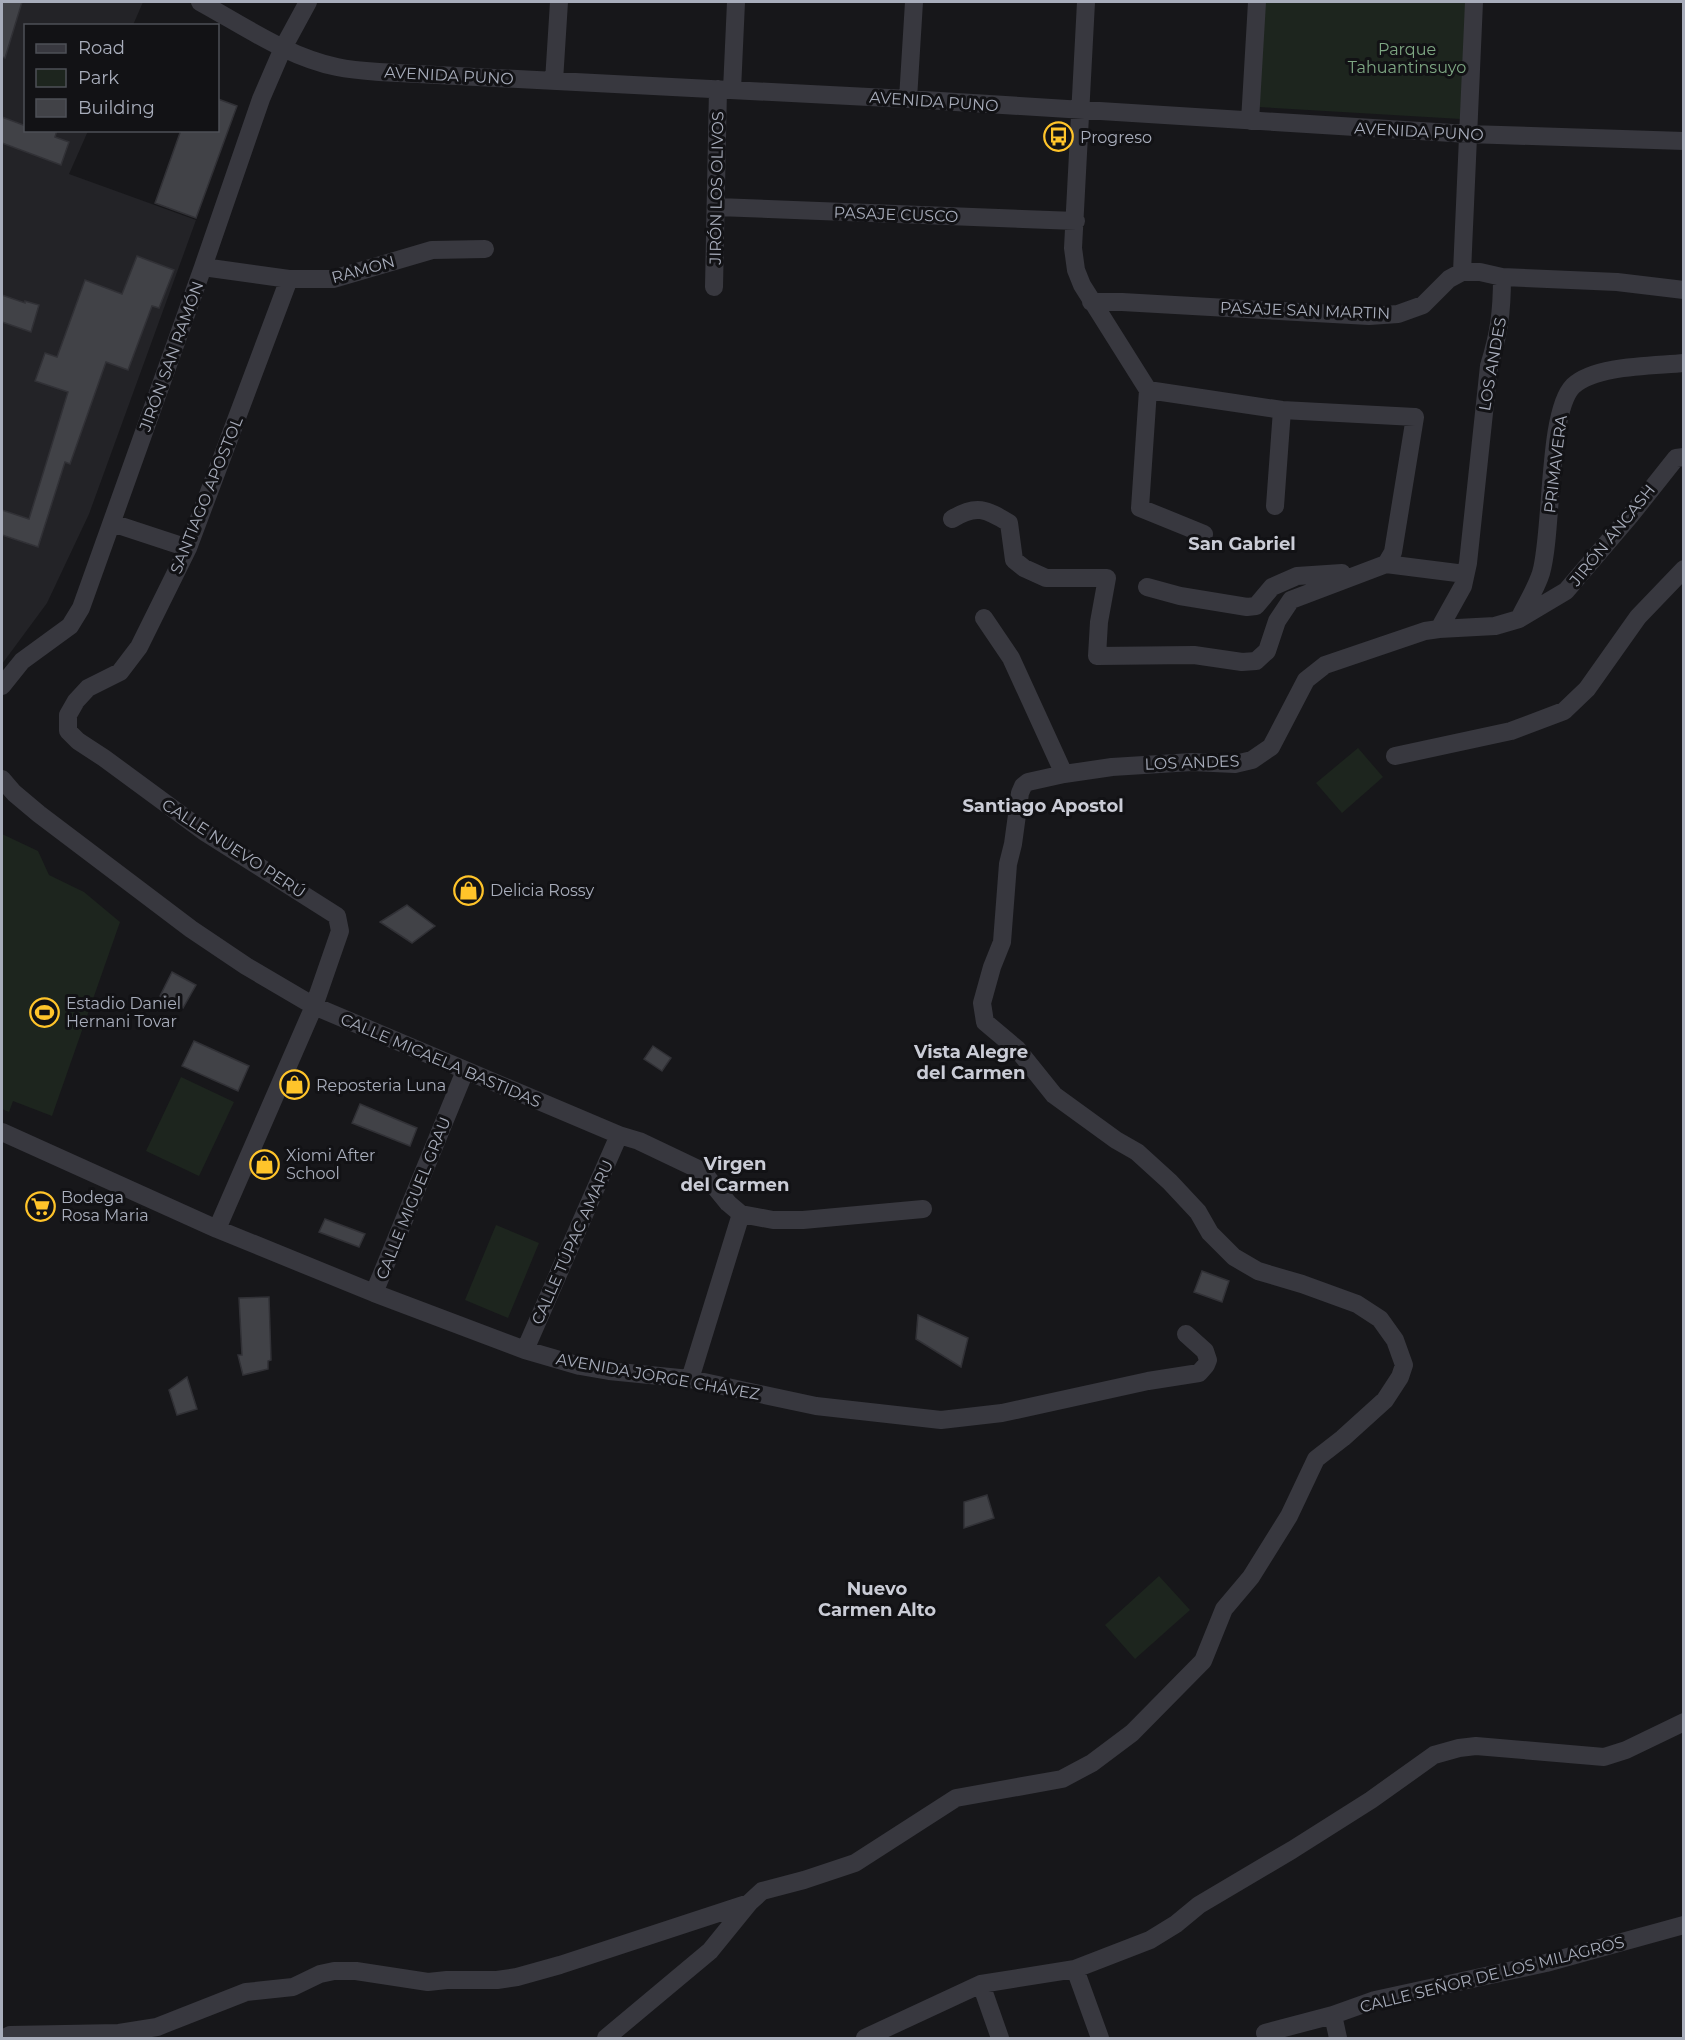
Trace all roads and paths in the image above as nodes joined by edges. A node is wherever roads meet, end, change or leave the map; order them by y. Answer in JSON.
{"nodes":[{"id":1,"x":200,"y":2,"type":"edge"},
{"id":2,"x":308,"y":2,"type":"edge"},
{"id":3,"x":559,"y":2,"type":"edge"},
{"id":4,"x":735,"y":2,"type":"edge"},
{"id":5,"x":914,"y":2,"type":"edge"},
{"id":6,"x":1086,"y":2,"type":"edge"},
{"id":7,"x":1257,"y":2,"type":"edge"},
{"id":8,"x":1474,"y":2,"type":"edge"},
{"id":9,"x":283,"y":48,"type":"junction"},
{"id":10,"x":554,"y":81,"type":"junction"},
{"id":11,"x":725,"y":89,"type":"junction"},
{"id":12,"x":908,"y":99,"type":"junction"},
{"id":13,"x":1079,"y":111,"type":"junction"},
{"id":14,"x":1250,"y":121,"type":"junction"},
{"id":15,"x":1468,"y":135,"type":"junction"},
{"id":16,"x":1683,"y":141,"type":"edge"},
{"id":17,"x":717,"y":207,"type":"junction"},
{"id":18,"x":1076,"y":221,"type":"junction"},
{"id":19,"x":486,"y":249,"type":"dead end"},
{"id":20,"x":203,"y":267,"type":"junction"},
{"id":21,"x":1462,"y":272,"type":"junction"},
{"id":22,"x":1502,"y":278,"type":"junction"},
{"id":23,"x":289,"y":279,"type":"junction"},
{"id":24,"x":714,"y":287,"type":"dead end"},
{"id":25,"x":1683,"y":290,"type":"edge"},
{"id":26,"x":1090,"y":302,"type":"junction"},
{"id":27,"x":1683,"y":363,"type":"edge"},
{"id":28,"x":1148,"y":390,"type":"junction"},
{"id":29,"x":1282,"y":410,"type":"junction"},
{"id":30,"x":1680,"y":457,"type":"edge"},
{"id":31,"x":1275,"y":506,"type":"dead end"},
{"id":32,"x":952,"y":519,"type":"dead end"},
{"id":33,"x":112,"y":523,"type":"junction"},
{"id":34,"x":1204,"y":534,"type":"dead end"},
{"id":35,"x":188,"y":548,"type":"junction"},
{"id":36,"x":1386,"y":564,"type":"junction"},
{"id":37,"x":1683,"y":569,"type":"edge"},
{"id":38,"x":1368,"y":572,"type":"junction"},
{"id":39,"x":1465,"y":574,"type":"junction"},
{"id":40,"x":1147,"y":587,"type":"dead end"},
{"id":41,"x":984,"y":618,"type":"dead end"},
{"id":42,"x":1519,"y":618,"type":"junction"},
{"id":43,"x":1439,"y":629,"type":"junction"},
{"id":44,"x":2,"y":686,"type":"edge"},
{"id":45,"x":68,"y":716,"type":"joint"},
{"id":46,"x":1395,"y":756,"type":"dead end"},
{"id":47,"x":1064,"y":774,"type":"junction"},
{"id":48,"x":2,"y":778,"type":"edge"},
{"id":49,"x":314,"y":1006,"type":"junction"},
{"id":50,"x":465,"y":1071,"type":"junction"},
{"id":51,"x":2,"y":1132,"type":"edge"},
{"id":52,"x":619,"y":1135,"type":"junction"},
{"id":53,"x":923,"y":1209,"type":"dead end"},
{"id":54,"x":741,"y":1214,"type":"junction"},
{"id":55,"x":217,"y":1229,"type":"junction"},
{"id":56,"x":374,"y":1293,"type":"junction"},
{"id":57,"x":1186,"y":1334,"type":"dead end"},
{"id":58,"x":525,"y":1350,"type":"junction"},
{"id":59,"x":690,"y":1379,"type":"junction"},
{"id":60,"x":1683,"y":1722,"type":"edge"},
{"id":61,"x":749,"y":1903,"type":"junction"},
{"id":62,"x":1683,"y":1925,"type":"edge"},
{"id":63,"x":1075,"y":1968,"type":"junction"},
{"id":64,"x":981,"y":1984,"type":"junction"},
{"id":65,"x":1333,"y":2015,"type":"junction"},
{"id":66,"x":1266,"y":2033,"type":"dead end"},
{"id":67,"x":4,"y":2038,"type":"edge"},
{"id":68,"x":606,"y":2038,"type":"edge"},
{"id":69,"x":865,"y":2038,"type":"edge"},
{"id":70,"x":1000,"y":2038,"type":"edge"},
{"id":71,"x":1100,"y":2038,"type":"edge"},
{"id":72,"x":1338,"y":2038,"type":"edge"}],
"edges":[{"from":1,"to":9,"type":"street","name":"AVENIDA PUNO"},
{"from":2,"to":9,"type":"street","name":"JIRÓN SAN RAMÓN"},
{"from":3,"to":10,"type":"street"},
{"from":4,"to":11,"type":"street","name":"JIRÓN LOS OLIVOS"},
{"from":5,"to":12,"type":"street"},
{"from":6,"to":13,"type":"street"},
{"from":7,"to":14,"type":"street"},
{"from":8,"to":15,"type":"street"},
{"from":9,"to":10,"type":"street","name":"AVENIDA PUNO"},
{"from":9,"to":20,"type":"street","name":"JIRÓN SAN RAMÓN"},
{"from":10,"to":11,"type":"street","name":"AVENIDA PUNO"},
{"from":11,"to":12,"type":"street","name":"AVENIDA PUNO"},
{"from":11,"to":17,"type":"street","name":"JIRÓN LOS OLIVOS"},
{"from":12,"to":13,"type":"street","name":"AVENIDA PUNO"},
{"from":13,"to":14,"type":"street","name":"AVENIDA PUNO"},
{"from":13,"to":18,"type":"street"},
{"from":14,"to":15,"type":"street","name":"AVENIDA PUNO"},
{"from":15,"to":16,"type":"street","name":"AVENIDA PUNO"},
{"from":15,"to":21,"type":"street"},
{"from":17,"to":18,"type":"street","name":"PASAJE CUSCO"},
{"from":17,"to":24,"type":"street","name":"JIRÓN LOS OLIVOS"},
{"from":18,"to":26,"type":"street"},
{"from":19,"to":23,"type":"street","name":"RAMON"},
{"from":20,"to":23,"type":"street","name":"RAMON"},
{"from":20,"to":33,"type":"street","name":"JIRÓN SAN RAMÓN"},
{"from":21,"to":22,"type":"street"},
{"from":21,"to":26,"type":"street","name":"PASAJE SAN MARTIN"},
{"from":22,"to":25,"type":"street"},
{"from":22,"to":39,"type":"street","name":"LOS ANDES"},
{"from":23,"to":35,"type":"street","name":"SANTIAGO APOSTOL"},
{"from":26,"to":28,"type":"street"},
{"from":27,"to":42,"type":"street","name":"PRIMAVERA"},
{"from":28,"to":29,"type":"street"},
{"from":28,"to":34,"type":"street"},
{"from":29,"to":31,"type":"street"},
{"from":29,"to":36,"type":"street"},
{"from":30,"to":42,"type":"street","name":"JIRÓN ÁNCASH"},
{"from":32,"to":38,"type":"street"},
{"from":33,"to":35,"type":"street"},
{"from":33,"to":44,"type":"street","name":"JIRÓN SAN RAMÓN"},
{"from":35,"to":45,"type":"street","name":"SANTIAGO APOSTOL"},
{"from":36,"to":38,"type":"street"},
{"from":36,"to":39,"type":"street"},
{"from":37,"to":46,"type":"street"},
{"from":38,"to":40,"type":"street"},
{"from":39,"to":43,"type":"street","name":"LOS ANDES"},
{"from":41,"to":47,"type":"street"},
{"from":42,"to":43,"type":"street","name":"JIRÓN ÁNCASH"},
{"from":43,"to":47,"type":"street","name":"LOS ANDES"},
{"from":45,"to":49,"type":"street","name":"CALLE NUEVO PERÚ"},
{"from":47,"to":61,"type":"street","name":"LOS ANDES"},
{"from":48,"to":49,"type":"street","name":"CALLE MICAELA BASTIDAS"},
{"from":49,"to":50,"type":"street","name":"CALLE MICAELA BASTIDAS"},
{"from":49,"to":55,"type":"street","name":"CALLE NUEVO PERÚ"},
{"from":50,"to":52,"type":"street","name":"CALLE MICAELA BASTIDAS"},
{"from":50,"to":56,"type":"street","name":"CALLE MIGUEL GRAU"},
{"from":51,"to":55,"type":"street","name":"AVENIDA JORGE CHÁVEZ"},
{"from":52,"to":54,"type":"street","name":"CALLE MICAELA BASTIDAS"},
{"from":52,"to":58,"type":"street","name":"CALLE TÚPAC AMARU"},
{"from":53,"to":54,"type":"street"},
{"from":54,"to":59,"type":"street"},
{"from":55,"to":56,"type":"street","name":"AVENIDA JORGE CHÁVEZ"},
{"from":56,"to":58,"type":"street","name":"AVENIDA JORGE CHÁVEZ"},
{"from":57,"to":59,"type":"street","name":"AVENIDA JORGE CHÁVEZ"},
{"from":58,"to":59,"type":"street","name":"AVENIDA JORGE CHÁVEZ"},
{"from":60,"to":63,"type":"street"},
{"from":61,"to":67,"type":"street"},
{"from":61,"to":68,"type":"street"},
{"from":62,"to":65,"type":"street","name":"CALLE SEÑOR DE LOS MILAGROS"},
{"from":63,"to":64,"type":"street"},
{"from":63,"to":71,"type":"street"},
{"from":64,"to":69,"type":"street"},
{"from":64,"to":70,"type":"street"},
{"from":65,"to":66,"type":"street","name":"CALLE SEÑOR DE LOS MILAGROS"},
{"from":65,"to":72,"type":"street"}]}
